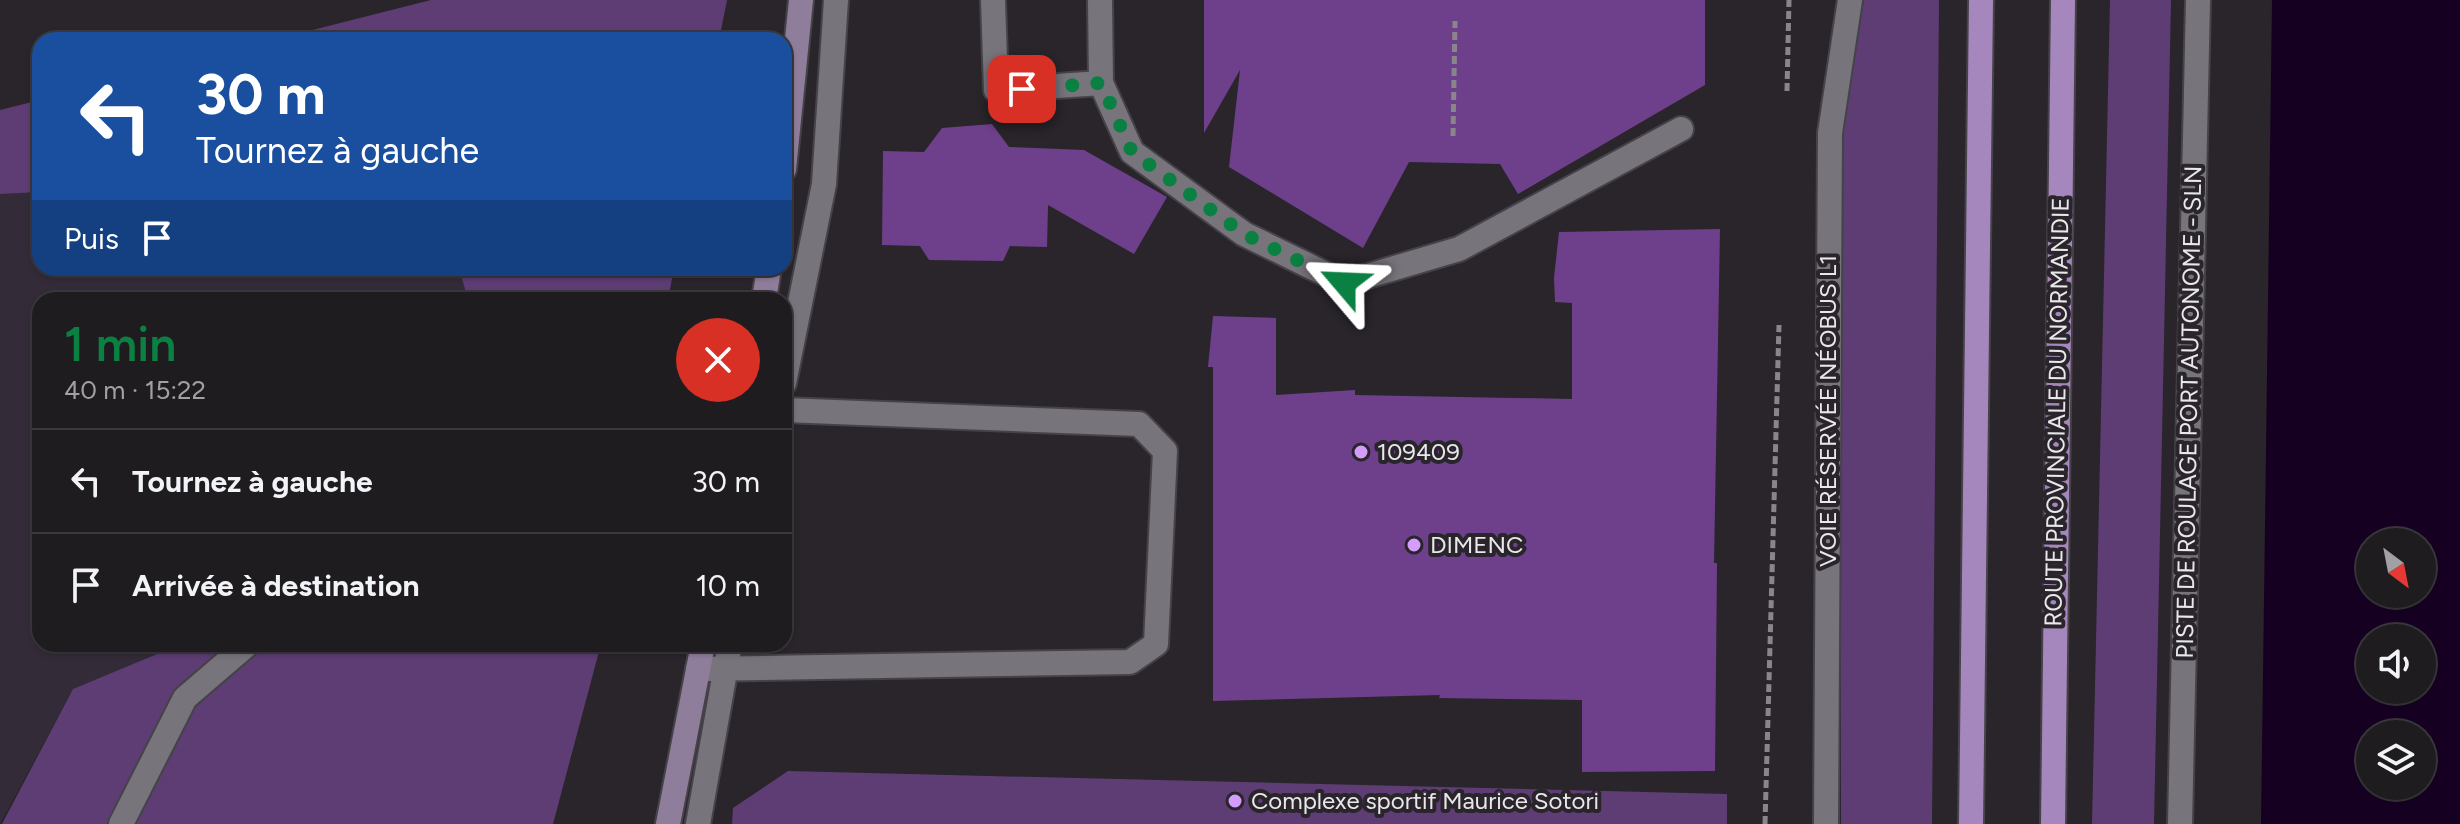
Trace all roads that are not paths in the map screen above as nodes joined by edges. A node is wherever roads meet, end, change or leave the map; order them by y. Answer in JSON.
{"nodes":[{"id":1,"x":801,"y":0,"type":"edge"},
{"id":2,"x":836,"y":0,"type":"edge"},
{"id":3,"x":993,"y":0,"type":"edge"},
{"id":4,"x":1100,"y":0,"type":"edge"},
{"id":5,"x":1850,"y":0,"type":"edge"},
{"id":6,"x":1981,"y":0,"type":"edge"},
{"id":7,"x":2063,"y":0,"type":"edge"},
{"id":8,"x":2198,"y":0,"type":"edge"},
{"id":9,"x":1101,"y":83,"type":"junction"},
{"id":10,"x":792,"y":89,"type":"edge"},
{"id":11,"x":1681,"y":129,"type":"dead end"},
{"id":12,"x":792,"y":343,"type":"edge"},
{"id":13,"x":792,"y":410,"type":"edge"},
{"id":14,"x":239,"y":652,"type":"edge"},
{"id":15,"x":701,"y":652,"type":"edge"},
{"id":16,"x":728,"y":652,"type":"edge"},
{"id":17,"x":725,"y":668,"type":"junction"},
{"id":18,"x":698,"y":669,"type":"junction"},
{"id":19,"x":121,"y":824,"type":"edge"},
{"id":20,"x":668,"y":824,"type":"edge"},
{"id":21,"x":698,"y":824,"type":"edge"},
{"id":22,"x":1826,"y":824,"type":"edge"},
{"id":23,"x":1971,"y":824,"type":"edge"},
{"id":24,"x":2053,"y":824,"type":"edge"},
{"id":25,"x":2180,"y":824,"type":"edge"}],
"edges":[{"from":1,"to":10,"type":"street"},
{"from":2,"to":12,"type":"street"},
{"from":3,"to":9,"type":"street"},
{"from":4,"to":9,"type":"street"},
{"from":5,"to":22,"type":"street","name":"VOIE RÉSERVÉE NÉOBUS L1"},
{"from":6,"to":23,"type":"main road"},
{"from":7,"to":24,"type":"main road","name":"ROUTE PROVINCIALE DU NORMANDIE"},
{"from":8,"to":25,"type":"street","name":"PISTE DE ROULAGE PORT AUTONOME - SLN"},
{"from":9,"to":11,"type":"street"},
{"from":13,"to":17,"type":"street"},
{"from":14,"to":19,"type":"street"},
{"from":15,"to":18,"type":"street"},
{"from":16,"to":17,"type":"street"},
{"from":17,"to":18,"type":"street"},
{"from":17,"to":21,"type":"street"},
{"from":18,"to":20,"type":"street"}]}
